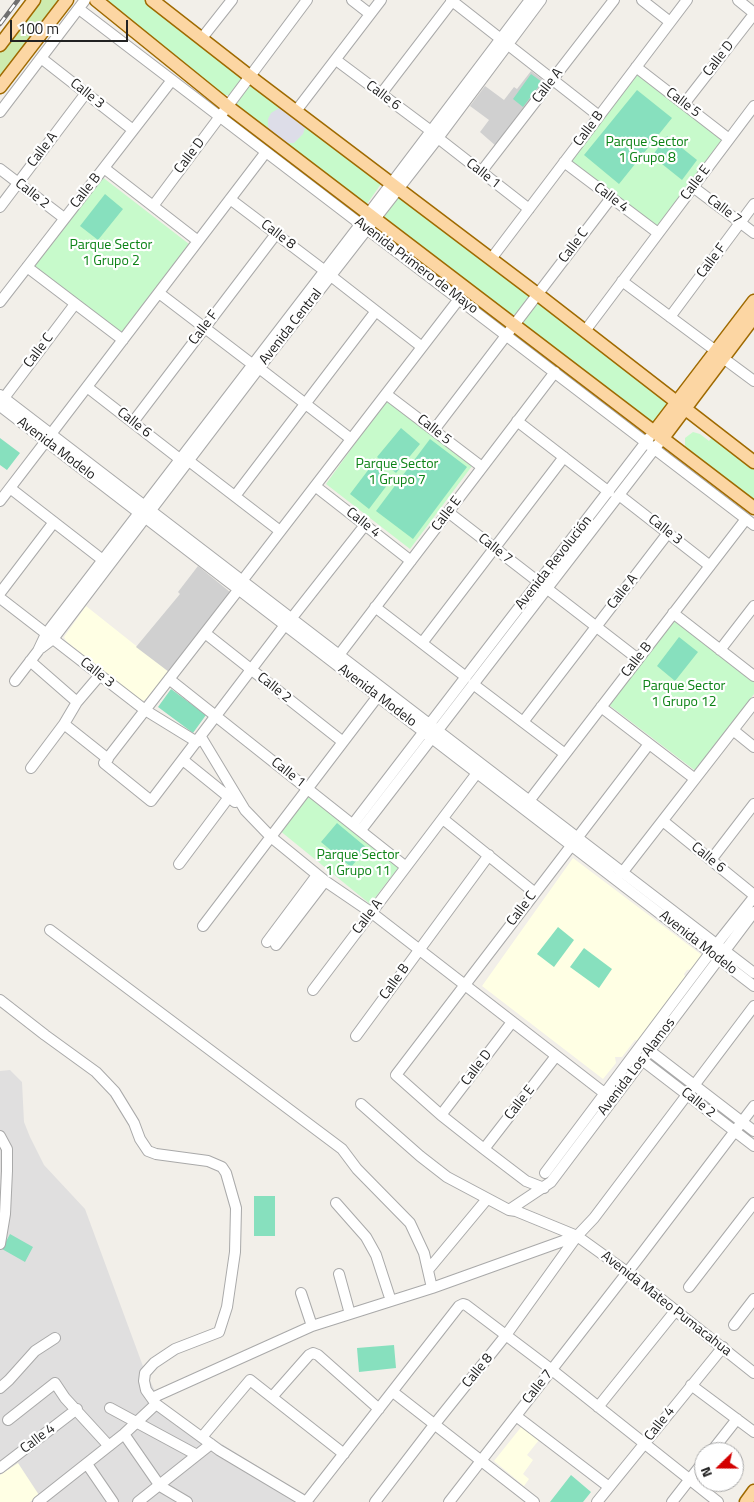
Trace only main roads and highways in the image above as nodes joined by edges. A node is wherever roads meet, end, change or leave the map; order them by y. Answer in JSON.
{"nodes":[{"id":1,"x":34,"y":0,"type":"edge"},
{"id":2,"x":67,"y":0,"type":"edge"},
{"id":3,"x":96,"y":0,"type":"edge"},
{"id":4,"x":152,"y":0,"type":"edge"},
{"id":5,"x":0,"y":44,"type":"edge"},
{"id":6,"x":0,"y":87,"type":"edge"},
{"id":7,"x":754,"y":301,"type":"edge"},
{"id":8,"x":754,"y":317,"type":"edge"},
{"id":9,"x":719,"y":355,"type":"junction"},
{"id":10,"x":680,"y":406,"type":"junction"},
{"id":11,"x":658,"y":435,"type":"junction"},
{"id":12,"x":754,"y":462,"type":"edge"},
{"id":13,"x":751,"y":517,"type":"edge"},
{"id":14,"x":754,"y":1491,"type":"edge"},
{"id":15,"x":746,"y":1502,"type":"edge"}],
"edges":[{"from":1,"to":5,"type":"main road"},
{"from":2,"to":6,"type":"main road"},
{"from":3,"to":11,"type":"main road","name":"Avenida Primero de Mayo"},
{"from":4,"to":10,"type":"main road"},
{"from":7,"to":9,"type":"main road","name":"Avenida Revolución"},
{"from":8,"to":9,"type":"main road","name":"Avenida Revolución"},
{"from":9,"to":10,"type":"main road","name":"Avenida Revolución"},
{"from":10,"to":11,"type":"main road","name":"Avenida Revolución"},
{"from":10,"to":12,"type":"main road"},
{"from":11,"to":13,"type":"main road","name":"Avenida Primero de Mayo"},
{"from":14,"to":15,"type":"main road"}]}
